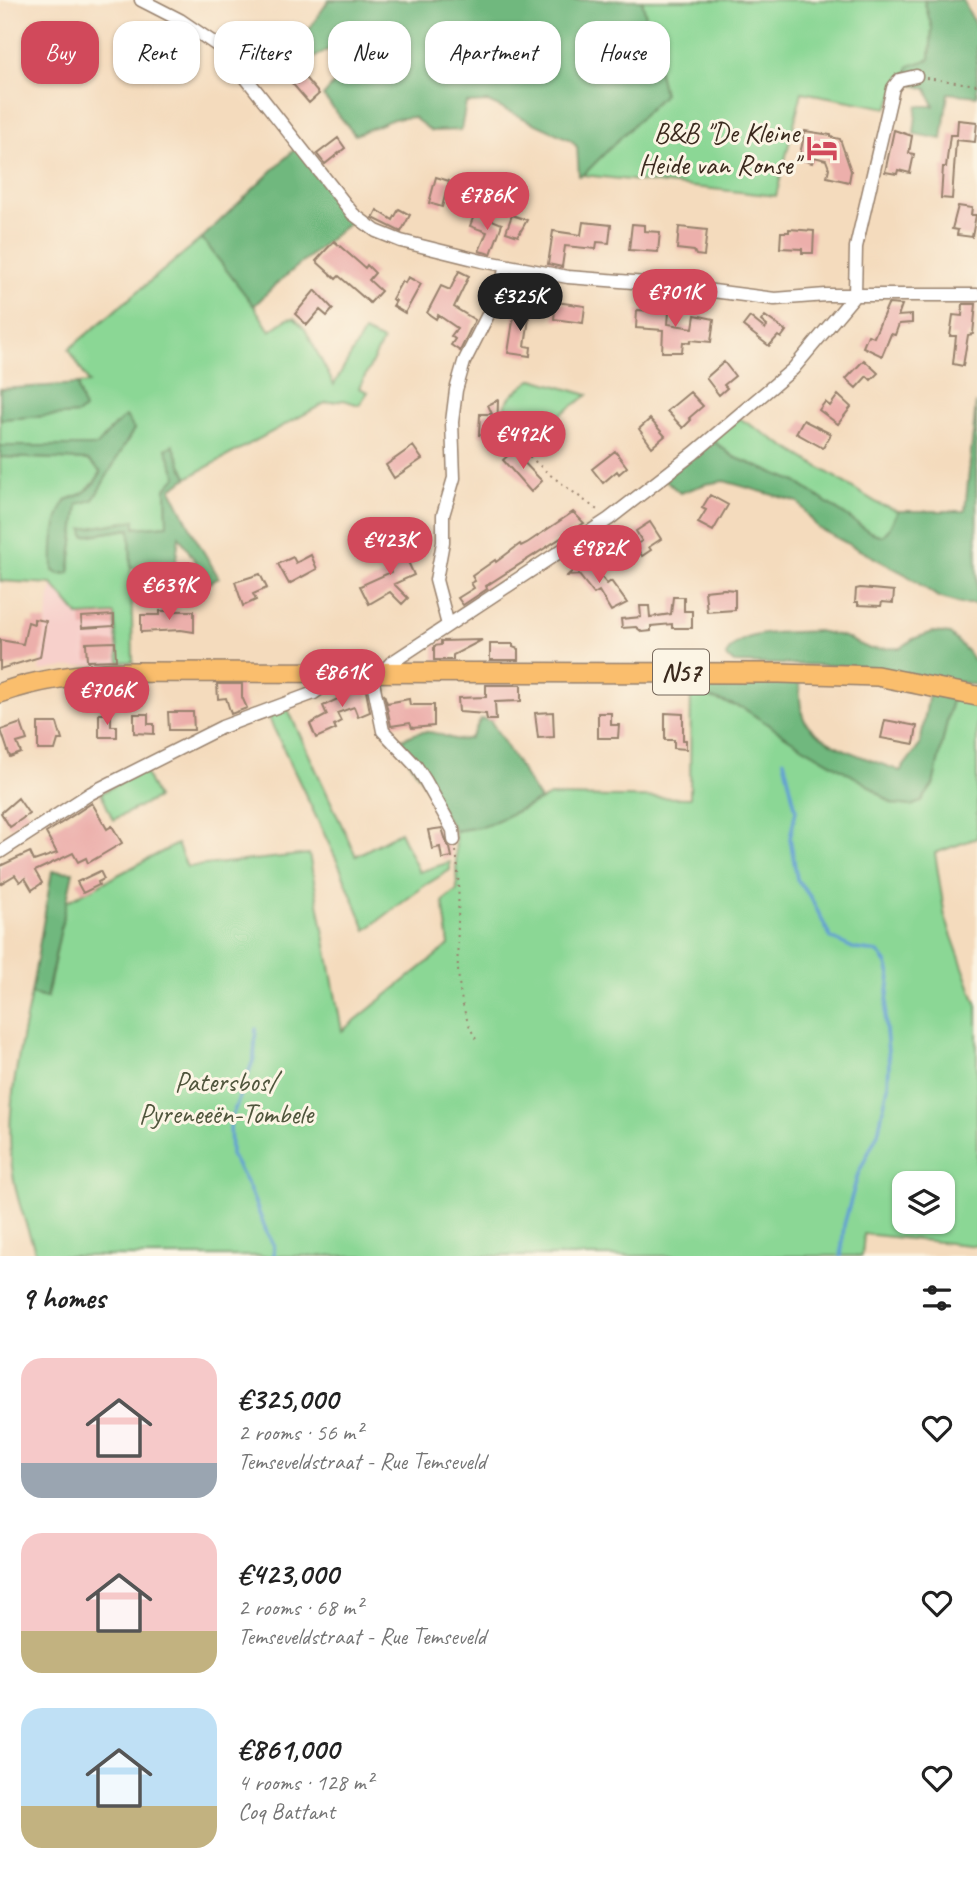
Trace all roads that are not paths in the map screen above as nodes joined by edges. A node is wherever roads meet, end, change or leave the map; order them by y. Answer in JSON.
{"nodes":[{"id":1,"x":141,"y":0,"type":"edge"},
{"id":2,"x":916,"y":76,"type":"road end"},
{"id":3,"x":506,"y":266,"type":"junction"},
{"id":4,"x":855,"y":295,"type":"junction"},
{"id":5,"x":977,"y":295,"type":"edge"},
{"id":6,"x":448,"y":625,"type":"junction"},
{"id":7,"x":334,"y":672,"type":"junction"},
{"id":8,"x":377,"y":672,"type":"junction"},
{"id":9,"x":0,"y":694,"type":"edge"},
{"id":10,"x":977,"y":695,"type":"edge"},
{"id":11,"x":454,"y":840,"type":"road end"},
{"id":12,"x":0,"y":852,"type":"edge"}],
"edges":[{"from":1,"to":3,"type":"street"},
{"from":2,"to":4,"type":"street"},
{"from":3,"to":4,"type":"street"},
{"from":3,"to":6,"type":"street"},
{"from":4,"to":5,"type":"street"},
{"from":4,"to":6,"type":"street"},
{"from":6,"to":8,"type":"street"},
{"from":7,"to":8,"type":"main road","number":"N57"},
{"from":7,"to":9,"type":"main road","number":"N57"},
{"from":7,"to":12,"type":"street"},
{"from":8,"to":10,"type":"main road","number":"N57"},
{"from":8,"to":11,"type":"street"}]}
